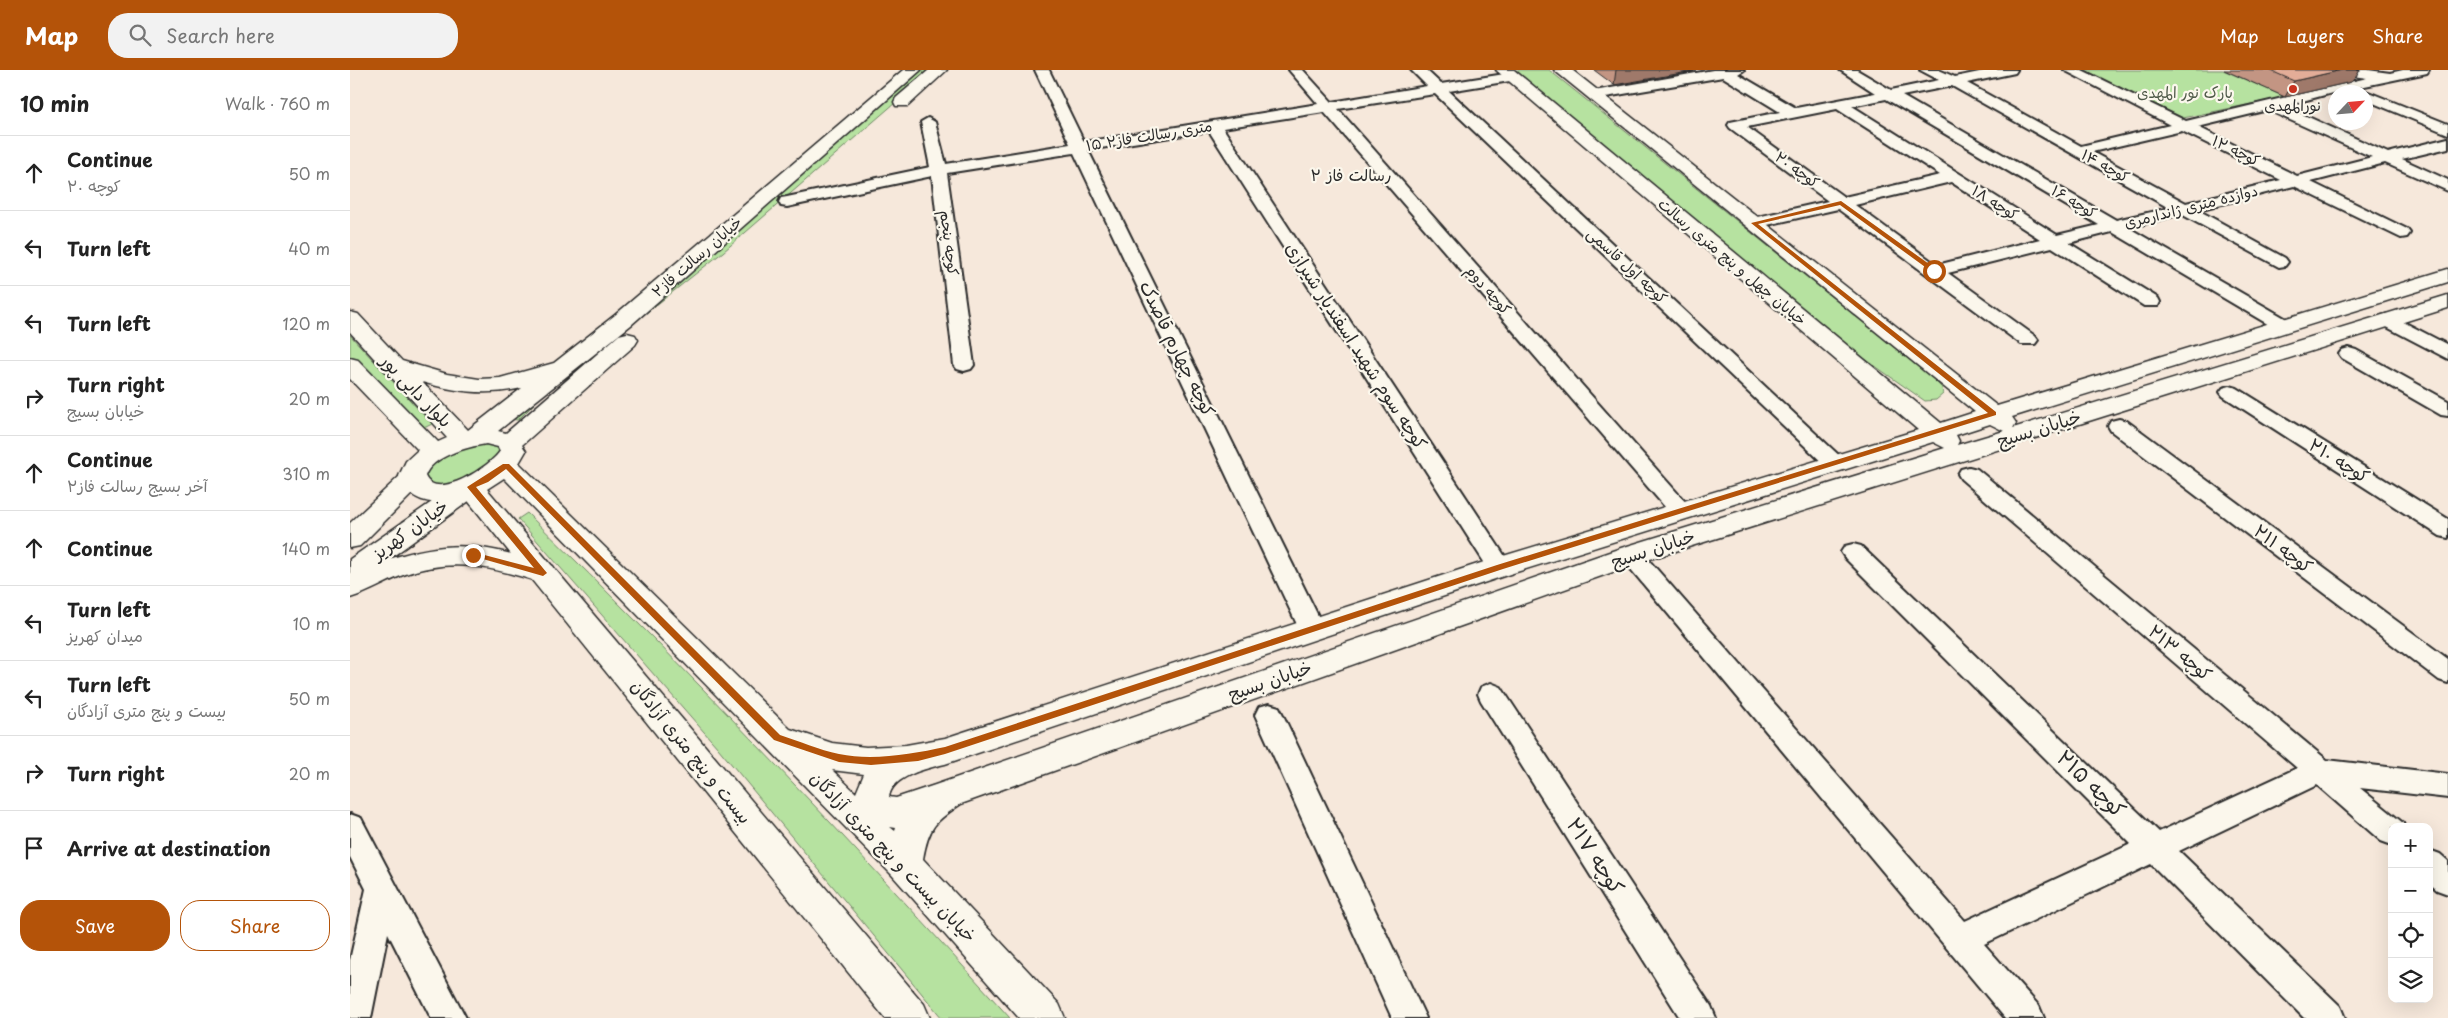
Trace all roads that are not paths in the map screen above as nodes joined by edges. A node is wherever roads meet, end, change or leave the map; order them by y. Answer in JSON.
{"nodes":[{"id":1,"x":913,"y":70,"type":"edge"},
{"id":2,"x":939,"y":70,"type":"edge"},
{"id":3,"x":1042,"y":70,"type":"edge"},
{"id":4,"x":1296,"y":70,"type":"edge"},
{"id":5,"x":1418,"y":70,"type":"edge"},
{"id":6,"x":1562,"y":70,"type":"edge"},
{"id":7,"x":1848,"y":70,"type":"edge"},
{"id":8,"x":1927,"y":70,"type":"edge"},
{"id":9,"x":2010,"y":70,"type":"edge"},
{"id":10,"x":2071,"y":70,"type":"edge"},
{"id":11,"x":2337,"y":70,"type":"edge"},
{"id":12,"x":2372,"y":70,"type":"edge"},
{"id":13,"x":2422,"y":70,"type":"edge"},
{"id":14,"x":1728,"y":71,"type":"edge"},
{"id":15,"x":1508,"y":74,"type":"edge"},
{"id":16,"x":2390,"y":77,"type":"junction"},
{"id":17,"x":1952,"y":81,"type":"junction"},
{"id":18,"x":2368,"y":85,"type":"edge"},
{"id":19,"x":1438,"y":89,"type":"junction"},
{"id":20,"x":1891,"y":94,"type":"junction"},
{"id":21,"x":1594,"y":95,"type":"junction"},
{"id":22,"x":2328,"y":95,"type":"edge"},
{"id":23,"x":2373,"y":98,"type":"edge"},
{"id":24,"x":1839,"y":104,"type":"junction"},
{"id":25,"x":2271,"y":106,"type":"junction"},
{"id":26,"x":1328,"y":107,"type":"junction"},
{"id":27,"x":1793,"y":114,"type":"junction"},
{"id":28,"x":928,"y":122,"type":"dead end"},
{"id":29,"x":1213,"y":125,"type":"junction"},
{"id":30,"x":2182,"y":125,"type":"junction"},
{"id":31,"x":2448,"y":128,"type":"edge"},
{"id":32,"x":2448,"y":143,"type":"edge"},
{"id":33,"x":1079,"y":147,"type":"junction"},
{"id":34,"x":2077,"y":150,"type":"junction"},
{"id":35,"x":2386,"y":158,"type":"junction"},
{"id":36,"x":939,"y":170,"type":"junction"},
{"id":37,"x":1954,"y":178,"type":"junction"},
{"id":38,"x":2296,"y":181,"type":"junction"},
{"id":39,"x":2448,"y":186,"type":"edge"},
{"id":40,"x":787,"y":202,"type":"junction"},
{"id":41,"x":1841,"y":203,"type":"junction"},
{"id":42,"x":2182,"y":209,"type":"junction"},
{"id":43,"x":1754,"y":223,"type":"junction"},
{"id":44,"x":2114,"y":226,"type":"junction"},
{"id":45,"x":2401,"y":233,"type":"dead end"},
{"id":46,"x":2055,"y":241,"type":"junction"},
{"id":47,"x":2279,"y":262,"type":"dead end"},
{"id":48,"x":1934,"y":271,"type":"junction"},
{"id":49,"x":2448,"y":275,"type":"edge"},
{"id":50,"x":2448,"y":301,"type":"edge"},
{"id":51,"x":2151,"y":302,"type":"dead end"},
{"id":52,"x":2356,"y":303,"type":"junction"},
{"id":53,"x":350,"y":318,"type":"edge"},
{"id":54,"x":2388,"y":320,"type":"junction"},
{"id":55,"x":2283,"y":326,"type":"junction"},
{"id":56,"x":2028,"y":340,"type":"dead end"},
{"id":57,"x":2448,"y":353,"type":"edge"},
{"id":58,"x":2349,"y":354,"type":"dead end"},
{"id":59,"x":350,"y":365,"type":"edge"},
{"id":60,"x":391,"y":365,"type":"junction"},
{"id":61,"x":568,"y":365,"type":"junction"},
{"id":62,"x":964,"y":365,"type":"dead end"},
{"id":63,"x":2230,"y":392,"type":"dead end"},
{"id":64,"x":2448,"y":410,"type":"edge"},
{"id":65,"x":1993,"y":414,"type":"junction"},
{"id":66,"x":2119,"y":426,"type":"dead end"},
{"id":67,"x":1935,"y":431,"type":"junction"},
{"id":68,"x":2019,"y":434,"type":"junction"},
{"id":69,"x":469,"y":438,"type":"junction"},
{"id":70,"x":508,"y":454,"type":"junction"},
{"id":71,"x":430,"y":455,"type":"junction"},
{"id":72,"x":1835,"y":462,"type":"junction"},
{"id":73,"x":1965,"y":464,"type":"junction"},
{"id":74,"x":412,"y":479,"type":"junction"},
{"id":75,"x":471,"y":487,"type":"junction"},
{"id":76,"x":1680,"y":510,"type":"junction"},
{"id":77,"x":2448,"y":530,"type":"edge"},
{"id":78,"x":350,"y":539,"type":"edge"},
{"id":79,"x":1853,"y":552,"type":"dead end"},
{"id":80,"x":1631,"y":555,"type":"junction"},
{"id":81,"x":1500,"y":567,"type":"junction"},
{"id":82,"x":350,"y":573,"type":"edge"},
{"id":83,"x":543,"y":573,"type":"junction"},
{"id":84,"x":350,"y":588,"type":"edge"},
{"id":85,"x":1311,"y":628,"type":"junction"},
{"id":86,"x":2448,"y":673,"type":"edge"},
{"id":87,"x":1492,"y":694,"type":"dead end"},
{"id":88,"x":1269,"y":714,"type":"dead end"},
{"id":89,"x":777,"y":738,"type":"junction"},
{"id":90,"x":918,"y":757,"type":"junction"},
{"id":91,"x":2319,"y":771,"type":"junction"},
{"id":92,"x":2448,"y":786,"type":"edge"},
{"id":93,"x":949,"y":794,"type":"junction"},
{"id":94,"x":350,"y":827,"type":"edge"},
{"id":95,"x":2388,"y":829,"type":"edge"},
{"id":96,"x":2156,"y":847,"type":"junction"},
{"id":97,"x":904,"y":864,"type":"junction"},
{"id":98,"x":2433,"y":867,"type":"edge"},
{"id":99,"x":2448,"y":880,"type":"edge"},
{"id":100,"x":382,"y":886,"type":"junction"},
{"id":101,"x":1960,"y":939,"type":"junction"},
{"id":102,"x":354,"y":1018,"type":"edge"},
{"id":103,"x":449,"y":1018,"type":"edge"},
{"id":104,"x":910,"y":1018,"type":"edge"},
{"id":105,"x":1045,"y":1018,"type":"edge"},
{"id":106,"x":1409,"y":1018,"type":"edge"},
{"id":107,"x":1699,"y":1018,"type":"edge"},
{"id":108,"x":2027,"y":1018,"type":"edge"},
{"id":109,"x":2328,"y":1018,"type":"edge"}],
"edges":[{"from":1,"to":61,"type":"main road","name":"خیابان رسالت فاز۲"},
{"from":2,"to":40,"type":"main road","name":"خیابان رسالت فاز۲"},
{"from":3,"to":33,"type":"street","name":"کوچه چهارم قاصدک"},
{"from":4,"to":26,"type":"street","name":"کوچه دوم"},
{"from":5,"to":19,"type":"street","name":"کوچه اول قاسمی"},
{"from":6,"to":21,"type":"main road"},
{"from":7,"to":20,"type":"street","name":"۱۶ کوچه"},
{"from":8,"to":17,"type":"street","name":"‍‍ ۱۴ کوچه"},
{"from":9,"to":17,"type":"street"},
{"from":10,"to":30,"type":"street","name":"۱۲ کوچه"},
{"from":11,"to":16,"type":"street"},
{"from":12,"to":16,"type":"street"},
{"from":13,"to":16,"type":"street"},
{"from":14,"to":21,"type":"street"},
{"from":14,"to":27,"type":"street"},
{"from":15,"to":19,"type":"street","name":"۱۵ متری رسالت فاز۲"},
{"from":15,"to":67,"type":"main road","name":"خیابان چهل و پنج متری رسالت"},
{"from":16,"to":18,"type":"street"},
{"from":17,"to":20,"type":"street"},
{"from":17,"to":34,"type":"street","name":"‍‍ ۱۴ کوچه"},
{"from":19,"to":26,"type":"street","name":"۱۵ متری رسالت فاز۲"},
{"from":19,"to":72,"type":"street","name":"کوچه اول قاسمی"},
{"from":20,"to":24,"type":"street"},
{"from":20,"to":44,"type":"street","name":"۱۶ کوچه"},
{"from":21,"to":43,"type":"main road"},
{"from":22,"to":25,"type":"street"},
{"from":23,"to":31,"type":"street"},
{"from":24,"to":27,"type":"street"},
{"from":24,"to":37,"type":"street","name":"۱۸ کوچه"},
{"from":25,"to":30,"type":"street"},
{"from":25,"to":35,"type":"street"},
{"from":26,"to":29,"type":"street","name":"۱۵ متری رسالت فاز۲"},
{"from":26,"to":76,"type":"street","name":"کوچه دوم"},
{"from":27,"to":41,"type":"street","name":"۲۰ کوچه"},
{"from":28,"to":36,"type":"street","name":"کوچه پنجم"},
{"from":29,"to":33,"type":"street","name":"۱۵ متری رسالت فاز۲"},
{"from":29,"to":81,"type":"street","name":"کوچه سوم شهید اسفندیار شیرازی"},
{"from":30,"to":34,"type":"street"},
{"from":30,"to":38,"type":"street","name":"۱۲ کوچه"},
{"from":32,"to":35,"type":"street","name":"دوازده متری ژاندارمری"},
{"from":33,"to":36,"type":"street","name":"۱۵ متری رسالت فاز۲"},
{"from":33,"to":85,"type":"street","name":"کوچه چهارم قاصدک"},
{"from":34,"to":42,"type":"street","name":"‍‍ ۱۴ کوچه"},
{"from":35,"to":38,"type":"street","name":"دوازده متری ژاندارمری"},
{"from":35,"to":39,"type":"street"},
{"from":36,"to":40,"type":"street","name":"۱۵ متری رسالت فاز۲"},
{"from":36,"to":62,"type":"street","name":"کوچه پنجم"},
{"from":37,"to":41,"type":"street"},
{"from":37,"to":46,"type":"street","name":"۱۸ کوچه"},
{"from":38,"to":42,"type":"street","name":"دوازده متری ژاندارمری"},
{"from":38,"to":45,"type":"street","name":"۱۲ کوچه"},
{"from":40,"to":70,"type":"main road","name":"خیابان رسالت فاز۲"},
{"from":41,"to":43,"type":"street"},
{"from":41,"to":48,"type":"street","name":"۲۰ کوچه"},
{"from":42,"to":44,"type":"street","name":"دوازده متری ژاندارمری"},
{"from":42,"to":47,"type":"street","name":"‍‍ ۱۴ کوچه"},
{"from":43,"to":65,"type":"main road"},
{"from":44,"to":46,"type":"street","name":"دوازده متری ژاندارمری"},
{"from":44,"to":55,"type":"street","name":"۱۶ کوچه"},
{"from":46,"to":48,"type":"street","name":"دوازده متری ژاندارمری"},
{"from":46,"to":51,"type":"street","name":"۱۸ کوچه"},
{"from":48,"to":56,"type":"street","name":"۲۰ کوچه"},
{"from":49,"to":52,"type":"main road","name":"خیابان بسیج"},
{"from":50,"to":54,"type":"main road","name":"خیابان بسیج"},
{"from":52,"to":54,"type":"main road"},
{"from":52,"to":55,"type":"main road","name":"خیابان بسیج"},
{"from":53,"to":60,"type":"main road","name":"بلوار دایی پور"},
{"from":54,"to":57,"type":"street"},
{"from":54,"to":68,"type":"main road","name":"خیابان بسیج"},
{"from":55,"to":65,"type":"main road","name":"خیابان بسیج"},
{"from":58,"to":64,"type":"street"},
{"from":59,"to":71,"type":"main road","name":"بلوار دایی پور"},
{"from":60,"to":61,"type":"main road"},
{"from":60,"to":69,"type":"main road","name":"بلوار دایی پور"},
{"from":61,"to":69,"type":"main road","name":"خیابان رسالت فاز۲"},
{"from":63,"to":77,"type":"street","name":"۲۱۰ کوچه"},
{"from":65,"to":67,"type":"main road","name":"خیابان بسیج"},
{"from":65,"to":68,"type":"main road"},
{"from":66,"to":86,"type":"street","name":"کوچه ۲۱۱"},
{"from":67,"to":72,"type":"main road","name":"خیابان بسیج"},
{"from":67,"to":73,"type":"main road","name":"خیابان چهل و پنج متری رسالت"},
{"from":68,"to":73,"type":"main road","name":"خیابان بسیج"},
{"from":69,"to":70,"type":"main road"},
{"from":69,"to":71,"type":"main road"},
{"from":70,"to":75,"type":"main road","name":"خیابان رسالت فاز۲"},
{"from":70,"to":89,"type":"main road","name":"خیابان بیست و پنج متری آزادگان"},
{"from":71,"to":74,"type":"main road","name":"خیابان کهریز"},
{"from":72,"to":76,"type":"main road","name":"خیابان بسیج"},
{"from":73,"to":80,"type":"main road","name":"خیابان بسیج"},
{"from":73,"to":91,"type":"street","name":"کوچه ۲۱۳"},
{"from":74,"to":75,"type":"main road"},
{"from":74,"to":78,"type":"main road","name":"خیابان کهریز"},
{"from":75,"to":82,"type":"main road","name":"خیابان کهریز"},
{"from":75,"to":83,"type":"main road","name":"بیست و پنج متری آزادگان"},
{"from":76,"to":81,"type":"main road","name":"خیابان بسیج"},
{"from":79,"to":96,"type":"street","name":"کوچه ۲۱۵"},
{"from":80,"to":93,"type":"main road","name":"خیابان بسیج"},
{"from":80,"to":101,"type":"street"},
{"from":81,"to":85,"type":"main road","name":"خیابان بسیج"},
{"from":83,"to":84,"type":"main road"},
{"from":83,"to":104,"type":"main road","name":"بیست و پنج متری آزادگان"},
{"from":85,"to":90,"type":"main road","name":"خیابان بسیج"},
{"from":87,"to":107,"type":"street","name":"کوچه ۲۱۷"},
{"from":88,"to":106,"type":"street"},
{"from":89,"to":90,"type":"main road"},
{"from":89,"to":97,"type":"main road","name":"خیابان بیست و پنج متری آزادگان"},
{"from":90,"to":93,"type":"main road"},
{"from":91,"to":92,"type":"street"},
{"from":91,"to":95,"type":"street","name":"کوچه ۲۱۳"},
{"from":91,"to":96,"type":"street"},
{"from":93,"to":97,"type":"main road","name":"خیابان بسیج"},
{"from":94,"to":100,"type":"street"},
{"from":96,"to":101,"type":"street"},
{"from":96,"to":109,"type":"street","name":"کوچه ۲۱۵"},
{"from":97,"to":105,"type":"main road","name":"خیابان بیست و پنج متری آزادگان"},
{"from":98,"to":99,"type":"street"},
{"from":100,"to":102,"type":"street"},
{"from":100,"to":103,"type":"street"},
{"from":101,"to":108,"type":"street"}]}
